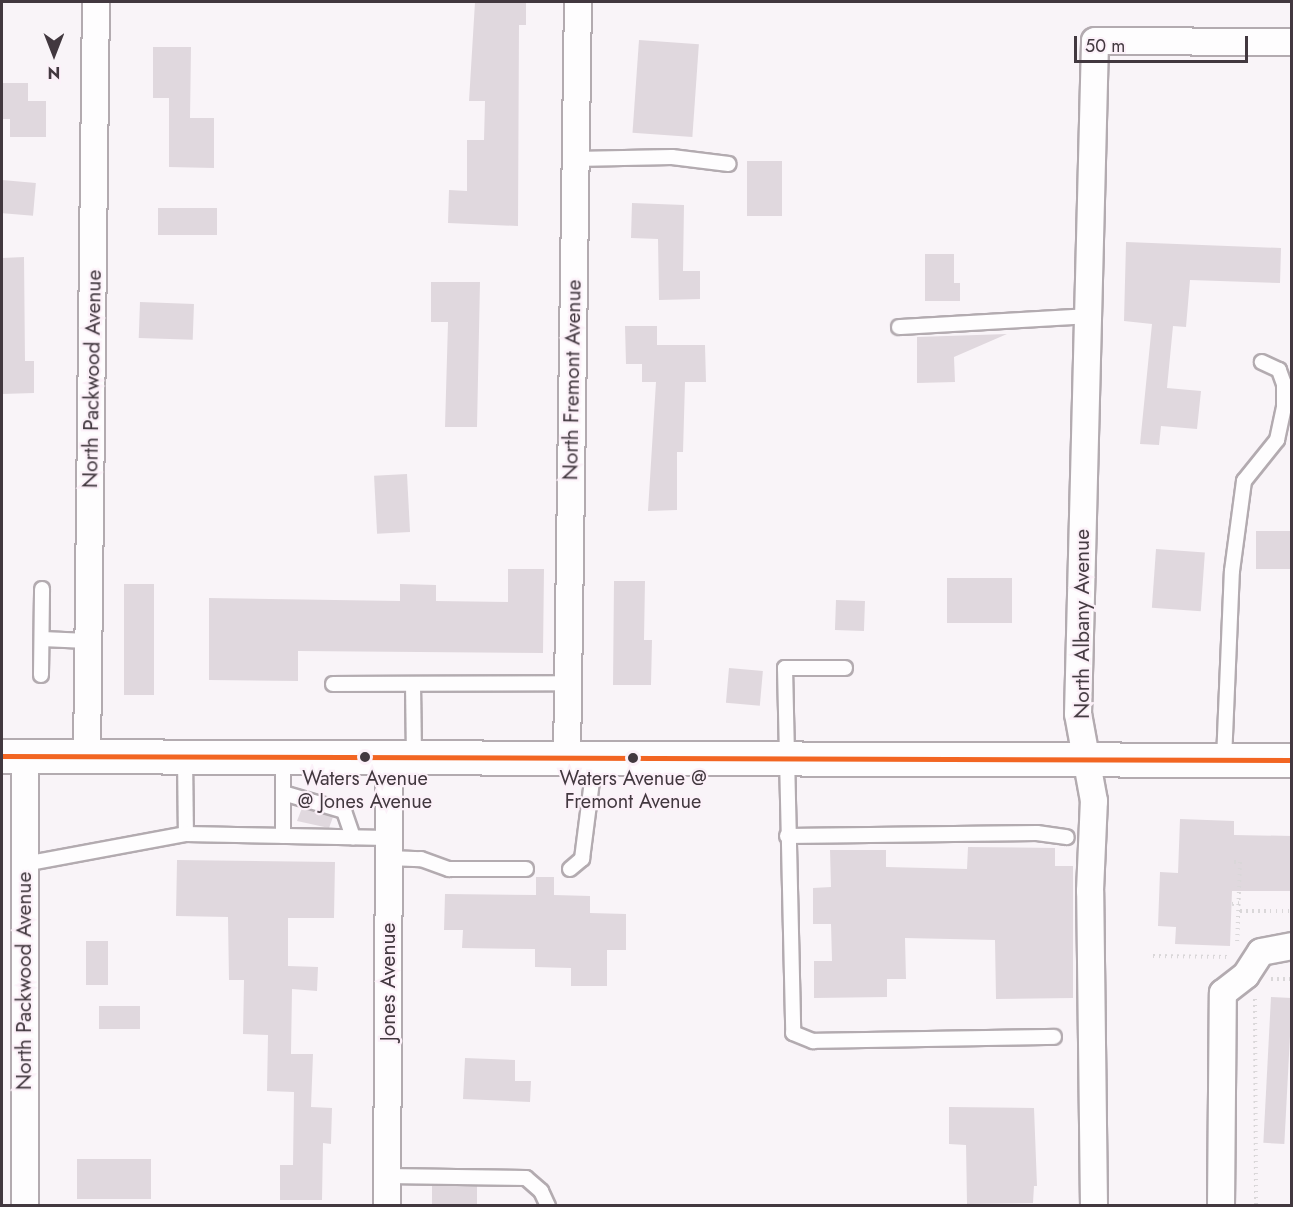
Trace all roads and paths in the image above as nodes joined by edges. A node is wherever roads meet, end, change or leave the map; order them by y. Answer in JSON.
{"nodes":[{"id":1,"x":96,"y":2,"type":"edge"},
{"id":2,"x":578,"y":2,"type":"edge"},
{"id":3,"x":1292,"y":42,"type":"edge"},
{"id":4,"x":575,"y":159,"type":"junction"},
{"id":5,"x":729,"y":164,"type":"dead end"},
{"id":6,"x":1088,"y":316,"type":"junction"},
{"id":7,"x":899,"y":327,"type":"dead end"},
{"id":8,"x":1262,"y":362,"type":"dead end"},
{"id":9,"x":42,"y":589,"type":"dead end"},
{"id":10,"x":42,"y":639,"type":"junction"},
{"id":11,"x":88,"y":641,"type":"junction"},
{"id":12,"x":844,"y":668,"type":"dead end"},
{"id":13,"x":41,"y":675,"type":"dead end"},
{"id":14,"x":568,"y":683,"type":"junction"},
{"id":15,"x":333,"y":684,"type":"dead end"},
{"id":16,"x":413,"y":684,"type":"junction"},
{"id":17,"x":13,"y":756,"type":"edge"},
{"id":18,"x":87,"y":757,"type":"junction"},
{"id":19,"x":185,"y":757,"type":"junction"},
{"id":20,"x":283,"y":757,"type":"junction"},
{"id":21,"x":401,"y":758,"type":"junction"},
{"id":22,"x":581,"y":758,"type":"junction"},
{"id":23,"x":785,"y":759,"type":"junction"},
{"id":24,"x":1087,"y":760,"type":"junction"},
{"id":25,"x":1224,"y":760,"type":"junction"},
{"id":26,"x":1292,"y":760,"type":"edge"},
{"id":27,"x":283,"y":793,"type":"junction"},
{"id":28,"x":186,"y":834,"type":"junction"},
{"id":29,"x":283,"y":836,"type":"junction"},
{"id":30,"x":787,"y":836,"type":"junction"},
{"id":31,"x":353,"y":837,"type":"junction"},
{"id":32,"x":1067,"y":837,"type":"dead end"},
{"id":33,"x":388,"y":848,"type":"junction"},
{"id":34,"x":1234,"y":862,"type":"dead end"},
{"id":35,"x":24,"y":864,"type":"junction"},
{"id":36,"x":570,"y":868,"type":"dead end"},
{"id":37,"x":526,"y":869,"type":"dead end"},
{"id":38,"x":1241,"y":903,"type":"junction"},
{"id":39,"x":1232,"y":904,"type":"dead end"},
{"id":40,"x":1240,"y":911,"type":"junction"},
{"id":41,"x":1292,"y":911,"type":"edge"},
{"id":42,"x":1237,"y":946,"type":"dead end"},
{"id":43,"x":1292,"y":946,"type":"edge"},
{"id":44,"x":1153,"y":956,"type":"dead end"},
{"id":45,"x":1235,"y":957,"type":"dead end"},
{"id":46,"x":1255,"y":990,"type":"dead end"},
{"id":47,"x":1054,"y":1037,"type":"dead end"},
{"id":48,"x":387,"y":1176,"type":"junction"},
{"id":49,"x":25,"y":1206,"type":"edge"},
{"id":50,"x":387,"y":1206,"type":"edge"},
{"id":51,"x":548,"y":1206,"type":"edge"},
{"id":52,"x":1094,"y":1206,"type":"edge"},
{"id":53,"x":1221,"y":1206,"type":"edge"},
{"id":54,"x":1256,"y":1206,"type":"edge"}],
"edges":[{"from":1,"to":11,"type":"street","name":"North Packwood Avenue"},
{"from":2,"to":4,"type":"street","name":"North Fremont Avenue"},
{"from":3,"to":6,"type":"street","name":"North Albany Avenue"},
{"from":4,"to":5,"type":"lane"},
{"from":4,"to":14,"type":"street","name":"North Fremont Avenue"},
{"from":6,"to":7,"type":"lane"},
{"from":6,"to":24,"type":"street","name":"North Albany Avenue"},
{"from":8,"to":25,"type":"lane"},
{"from":9,"to":10,"type":"lane"},
{"from":10,"to":11,"type":"lane"},
{"from":10,"to":13,"type":"lane"},
{"from":11,"to":18,"type":"street","name":"North Packwood Avenue"},
{"from":12,"to":23,"type":"lane"},
{"from":14,"to":16,"type":"lane"},
{"from":14,"to":22,"type":"street","name":"North Fremont Avenue"},
{"from":15,"to":16,"type":"lane"},
{"from":16,"to":21,"type":"lane"},
{"from":17,"to":18,"type":"main road"},
{"from":17,"to":35,"type":"street","name":"North Packwood Avenue"},
{"from":18,"to":19,"type":"main road"},
{"from":19,"to":20,"type":"main road"},
{"from":19,"to":28,"type":"lane"},
{"from":20,"to":21,"type":"main road"},
{"from":20,"to":27,"type":"lane"},
{"from":21,"to":22,"type":"main road"},
{"from":21,"to":33,"type":"street","name":"Jones Avenue"},
{"from":22,"to":23,"type":"main road"},
{"from":22,"to":36,"type":"lane"},
{"from":23,"to":24,"type":"main road"},
{"from":23,"to":30,"type":"lane"},
{"from":24,"to":25,"type":"main road"},
{"from":24,"to":52,"type":"street","name":"North Albany Avenue"},
{"from":25,"to":26,"type":"main road"},
{"from":27,"to":29,"type":"lane"},
{"from":27,"to":31,"type":"lane"},
{"from":28,"to":29,"type":"lane"},
{"from":28,"to":35,"type":"lane"},
{"from":29,"to":31,"type":"lane"},
{"from":30,"to":32,"type":"lane"},
{"from":30,"to":47,"type":"lane"},
{"from":31,"to":33,"type":"lane"},
{"from":33,"to":37,"type":"lane"},
{"from":33,"to":48,"type":"street","name":"Jones Avenue"},
{"from":34,"to":38,"type":"path"},
{"from":35,"to":49,"type":"street","name":"North Packwood Avenue"},
{"from":38,"to":39,"type":"path"},
{"from":38,"to":40,"type":"path"},
{"from":40,"to":41,"type":"path"},
{"from":40,"to":42,"type":"path"},
{"from":43,"to":53,"type":"street"},
{"from":44,"to":45,"type":"path"},
{"from":46,"to":54,"type":"path"},
{"from":48,"to":50,"type":"street","name":"Jones Avenue"},
{"from":48,"to":51,"type":"lane"}]}
